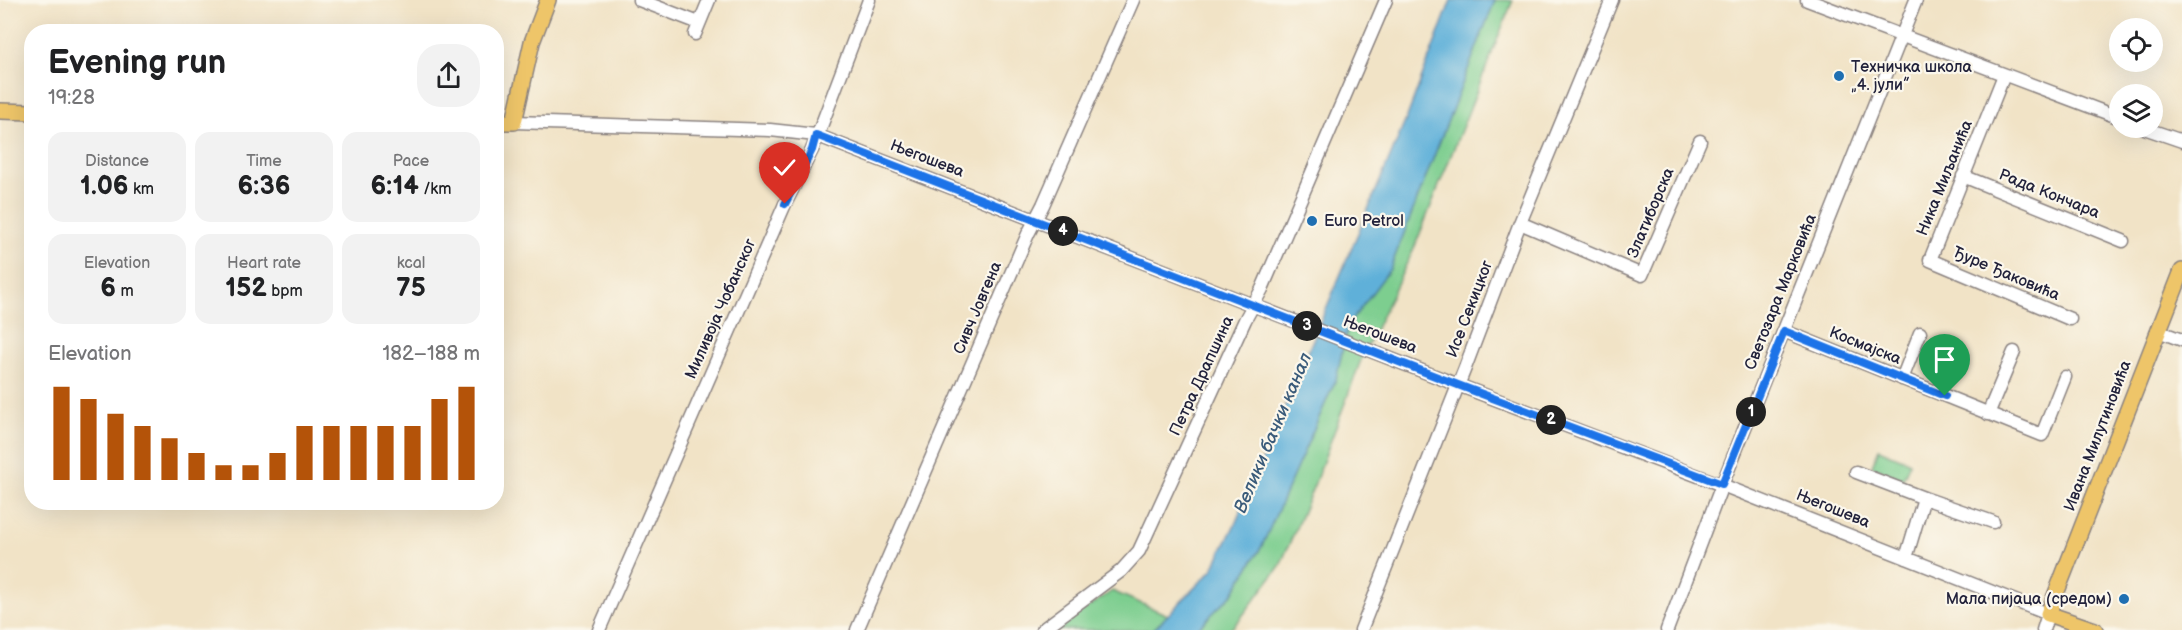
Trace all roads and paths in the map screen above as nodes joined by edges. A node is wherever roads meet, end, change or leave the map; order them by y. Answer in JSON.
{"nodes":[{"id":1,"x":548,"y":0,"type":"edge"},
{"id":2,"x":639,"y":0,"type":"edge"},
{"id":3,"x":709,"y":0,"type":"edge"},
{"id":4,"x":869,"y":0,"type":"edge"},
{"id":5,"x":1132,"y":0,"type":"edge"},
{"id":6,"x":1386,"y":0,"type":"edge"},
{"id":7,"x":1612,"y":0,"type":"edge"},
{"id":8,"x":1807,"y":0,"type":"edge"},
{"id":9,"x":1916,"y":0,"type":"edge"},
{"id":10,"x":1901,"y":37,"type":"junction"},
{"id":11,"x":2004,"y":75,"type":"junction"},
{"id":12,"x":0,"y":111,"type":"edge"},
{"id":13,"x":24,"y":112,"type":"edge"},
{"id":14,"x":2109,"y":114,"type":"edge"},
{"id":15,"x":504,"y":122,"type":"edge"},
{"id":16,"x":514,"y":122,"type":"junction"},
{"id":17,"x":2163,"y":134,"type":"edge"},
{"id":18,"x":816,"y":135,"type":"junction"},
{"id":19,"x":1700,"y":141,"type":"dead end"},
{"id":20,"x":2182,"y":141,"type":"edge"},
{"id":21,"x":1963,"y":176,"type":"junction"},
{"id":22,"x":1035,"y":220,"type":"junction"},
{"id":23,"x":1520,"y":223,"type":"junction"},
{"id":24,"x":2123,"y":241,"type":"dead end"},
{"id":25,"x":1930,"y":260,"type":"joint"},
{"id":26,"x":2182,"y":271,"type":"edge"},
{"id":27,"x":1254,"y":306,"type":"junction"},
{"id":28,"x":2070,"y":319,"type":"dead end"},
{"id":29,"x":1784,"y":331,"type":"junction"},
{"id":30,"x":2158,"y":331,"type":"junction"},
{"id":31,"x":1920,"y":333,"type":"dead end"},
{"id":32,"x":2182,"y":340,"type":"edge"},
{"id":33,"x":2014,"y":352,"type":"dead end"},
{"id":34,"x":2066,"y":377,"type":"dead end"},
{"id":35,"x":1902,"y":379,"type":"junction"},
{"id":36,"x":1458,"y":385,"type":"junction"},
{"id":37,"x":1988,"y":414,"type":"junction"},
{"id":38,"x":1856,"y":472,"type":"dead end"},
{"id":39,"x":1722,"y":484,"type":"junction"},
{"id":40,"x":1924,"y":498,"type":"junction"},
{"id":41,"x":1993,"y":522,"type":"dead end"},
{"id":42,"x":1906,"y":558,"type":"junction"},
{"id":43,"x":2048,"y":614,"type":"junction"},
{"id":44,"x":599,"y":630,"type":"edge"},
{"id":45,"x":857,"y":630,"type":"edge"},
{"id":46,"x":1042,"y":630,"type":"edge"},
{"id":47,"x":1361,"y":630,"type":"edge"},
{"id":48,"x":1667,"y":630,"type":"edge"},
{"id":49,"x":2043,"y":630,"type":"edge"},
{"id":50,"x":2095,"y":630,"type":"edge"}],
"edges":[{"from":1,"to":16,"type":"main road"},
{"from":2,"to":3,"type":"street"},
{"from":4,"to":18,"type":"street","name":"Миливоја Чобанског"},
{"from":5,"to":22,"type":"street","name":"Сивч Јовгена"},
{"from":6,"to":27,"type":"street","name":"Петра Драпшина"},
{"from":7,"to":23,"type":"street","name":"Исе Секицког"},
{"from":8,"to":10,"type":"street"},
{"from":9,"to":10,"type":"street","name":"Светозара Марковића"},
{"from":10,"to":11,"type":"street"},
{"from":10,"to":29,"type":"street","name":"Светозара Марковића"},
{"from":11,"to":14,"type":"street"},
{"from":11,"to":21,"type":"street","name":"Ника Миљанића"},
{"from":12,"to":13,"type":"main road"},
{"from":15,"to":16,"type":"main road","name":"Његошева"},
{"from":16,"to":18,"type":"street","name":"Његошева"},
{"from":17,"to":20,"type":"street"},
{"from":18,"to":22,"type":"street","name":"Његошева"},
{"from":18,"to":44,"type":"street","name":"Миливоја Чобанског"},
{"from":19,"to":23,"type":"street","name":"Златиборска"},
{"from":21,"to":24,"type":"street","name":"Рада Кончара"},
{"from":21,"to":25,"type":"street","name":"Ника Миљанића"},
{"from":22,"to":27,"type":"street","name":"Његошева"},
{"from":22,"to":45,"type":"street","name":"Сивч Јовгена"},
{"from":23,"to":36,"type":"street","name":"Исе Секицког"},
{"from":25,"to":28,"type":"street","name":"Ђуре Ђаковића"},
{"from":26,"to":30,"type":"main road","name":"Ивана Милутиновића"},
{"from":27,"to":36,"type":"street","name":"Његошева"},
{"from":27,"to":46,"type":"street","name":"Петра Драпшина"},
{"from":29,"to":35,"type":"street","name":"Космајска"},
{"from":29,"to":39,"type":"street","name":"Светозара Марковића"},
{"from":30,"to":32,"type":"street"},
{"from":30,"to":43,"type":"main road","name":"Ивана Милутиновића"},
{"from":31,"to":35,"type":"street"},
{"from":33,"to":37,"type":"street"},
{"from":34,"to":37,"type":"street","name":"Космајска"},
{"from":35,"to":37,"type":"street","name":"Космајска"},
{"from":36,"to":39,"type":"street","name":"Његошева"},
{"from":36,"to":47,"type":"street","name":"Исе Секицког"},
{"from":38,"to":40,"type":"street"},
{"from":39,"to":42,"type":"street","name":"Његошева"},
{"from":39,"to":48,"type":"street","name":"Светозара Марковића"},
{"from":40,"to":41,"type":"street"},
{"from":40,"to":42,"type":"street"},
{"from":42,"to":43,"type":"street","name":"Његошева"},
{"from":43,"to":49,"type":"street"},
{"from":43,"to":50,"type":"main road","name":"Његошева"}]}
